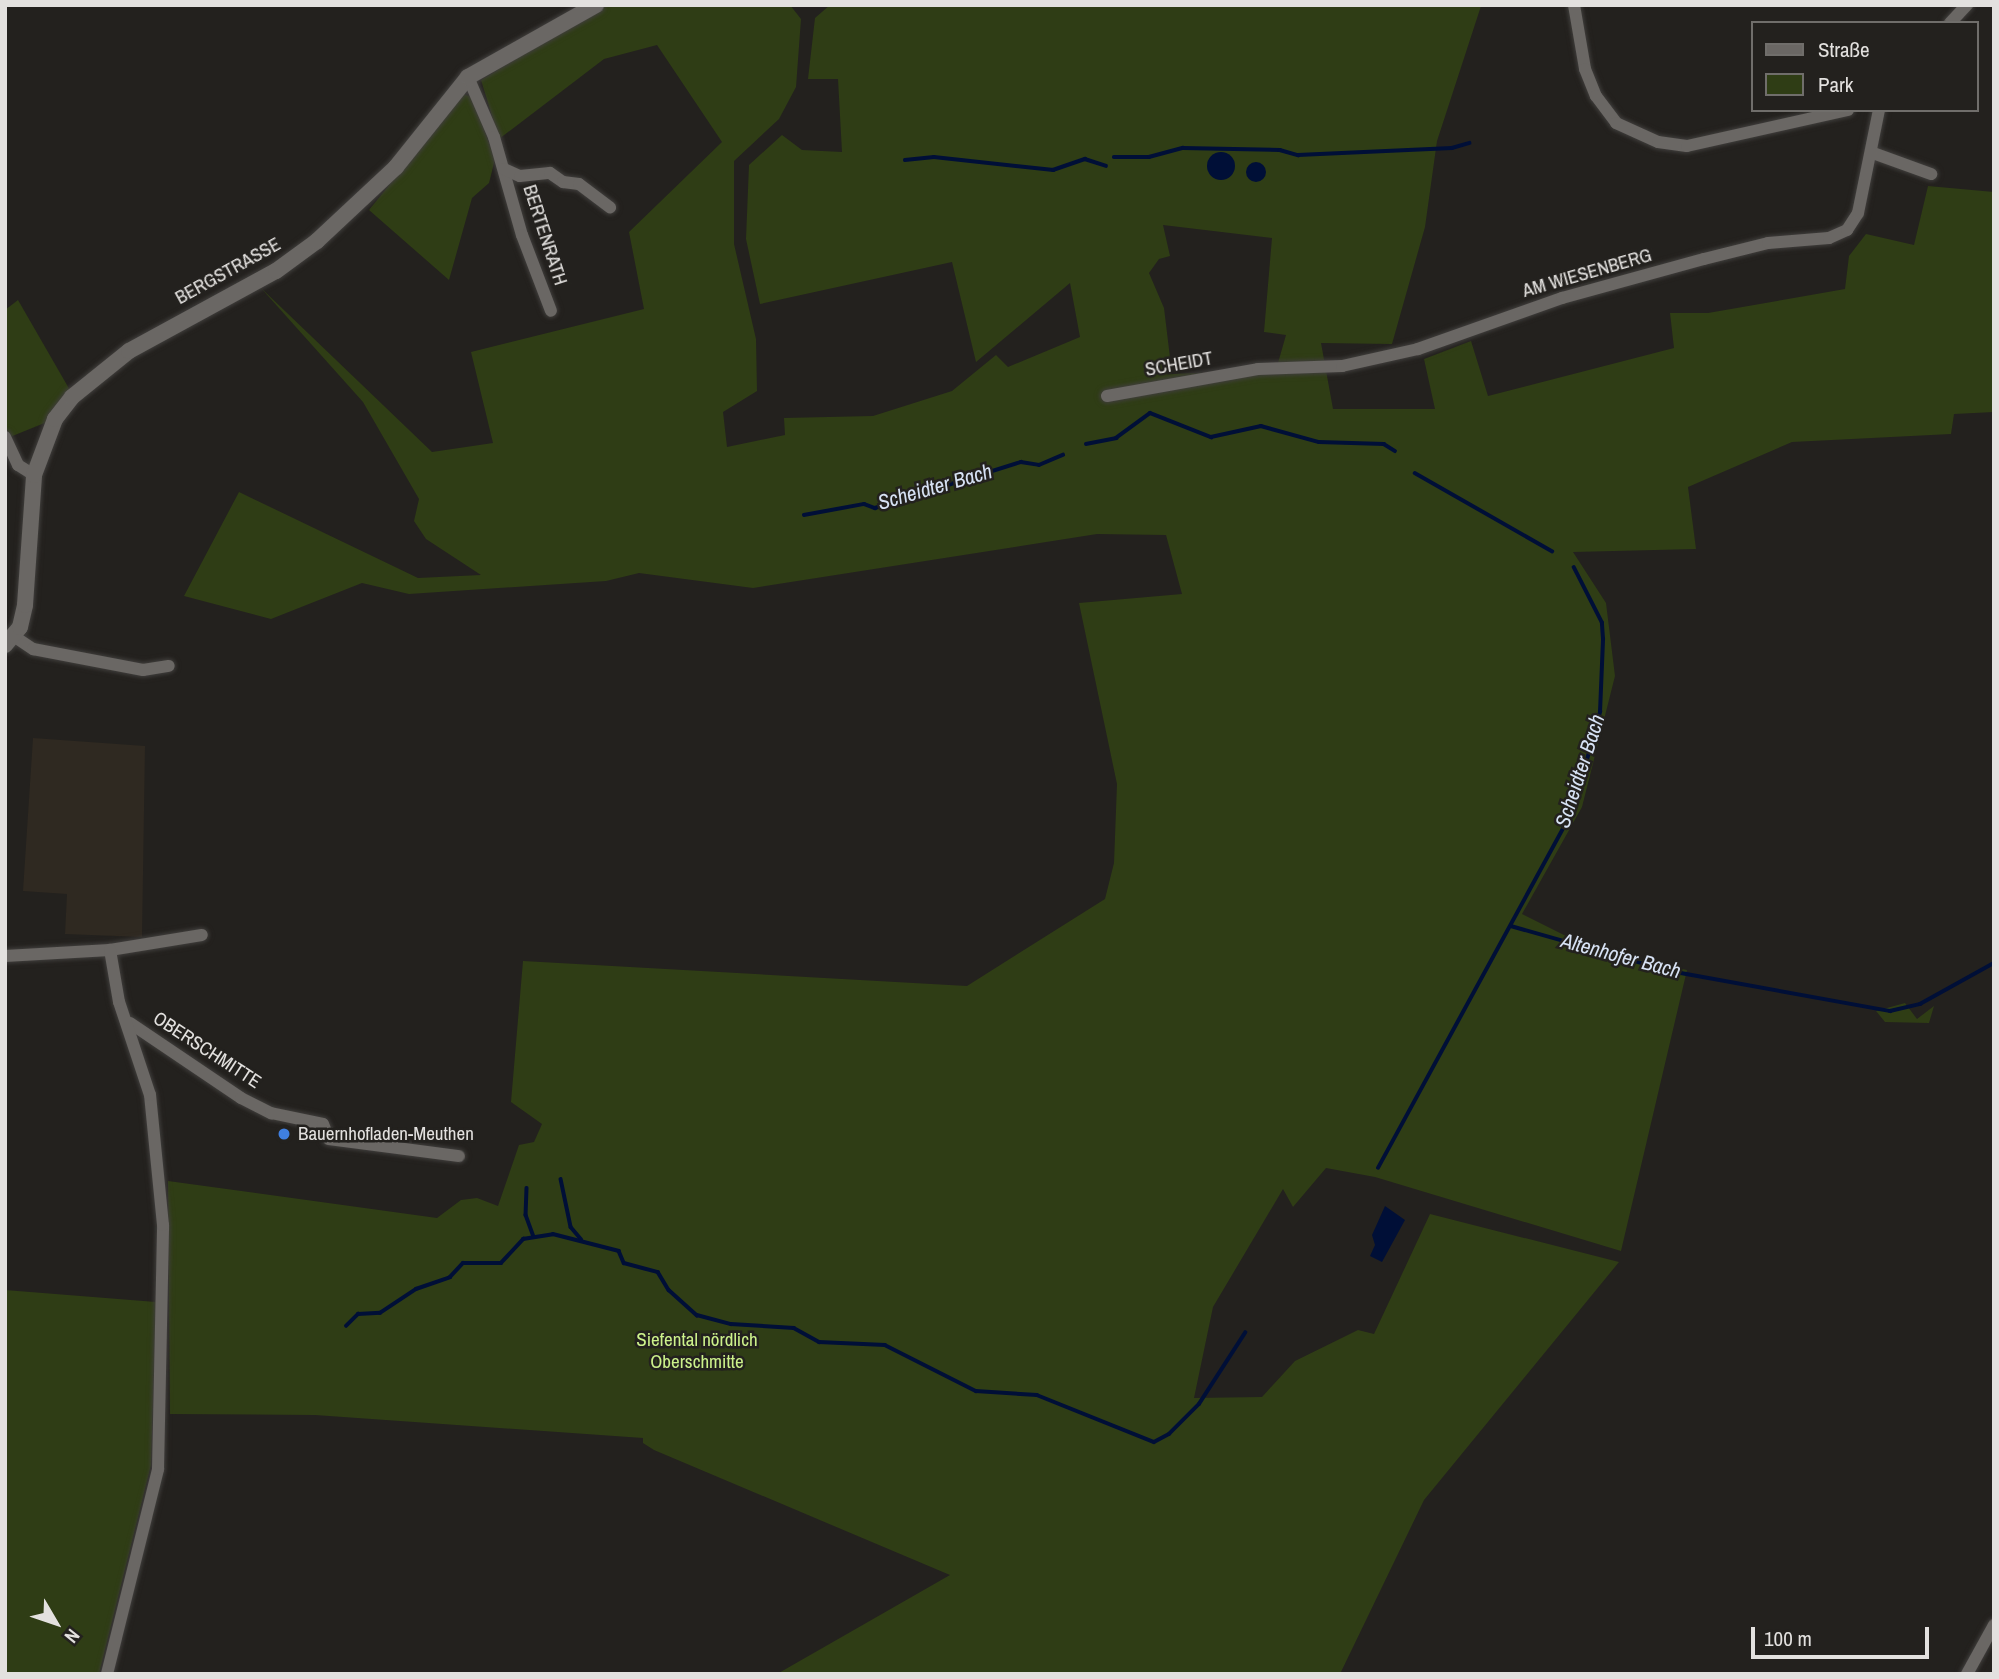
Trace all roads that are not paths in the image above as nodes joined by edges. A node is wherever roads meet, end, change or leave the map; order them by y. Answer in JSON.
{"nodes":[{"id":1,"x":596,"y":5,"type":"edge"},
{"id":2,"x":1574,"y":5,"type":"edge"},
{"id":3,"x":1967,"y":5,"type":"edge"},
{"id":4,"x":1952,"y":21,"type":"edge"},
{"id":5,"x":468,"y":77,"type":"junction"},
{"id":6,"x":1839,"y":112,"type":"edge"},
{"id":7,"x":1879,"y":112,"type":"edge"},
{"id":8,"x":1873,"y":153,"type":"junction"},
{"id":9,"x":504,"y":169,"type":"junction"},
{"id":10,"x":1931,"y":174,"type":"dead end"},
{"id":11,"x":610,"y":207,"type":"dead end"},
{"id":12,"x":551,"y":311,"type":"dead end"},
{"id":13,"x":1258,"y":369,"type":"joint"},
{"id":14,"x":1107,"y":396,"type":"dead end"},
{"id":15,"x":5,"y":436,"type":"edge"},
{"id":16,"x":34,"y":475,"type":"junction"},
{"id":17,"x":10,"y":641,"type":"edge"},
{"id":18,"x":169,"y":666,"type":"dead end"},
{"id":19,"x":202,"y":935,"type":"dead end"},
{"id":20,"x":110,"y":950,"type":"junction"},
{"id":21,"x":5,"y":956,"type":"edge"},
{"id":22,"x":130,"y":1023,"type":"junction"},
{"id":23,"x":459,"y":1156,"type":"dead end"},
{"id":24,"x":1994,"y":1625,"type":"edge"},
{"id":25,"x":107,"y":1674,"type":"edge"},
{"id":26,"x":1967,"y":1674,"type":"edge"}],
"edges":[{"from":1,"to":5,"type":"street","name":"BERGSTRASSE"},
{"from":2,"to":6,"type":"street"},
{"from":3,"to":4,"type":"street"},
{"from":5,"to":9,"type":"street","name":"BERTENRATH"},
{"from":5,"to":16,"type":"street","name":"BERGSTRASSE"},
{"from":7,"to":8,"type":"street","name":"AM WIESENBERG"},
{"from":8,"to":10,"type":"street"},
{"from":8,"to":13,"type":"street","name":"AM WIESENBERG"},
{"from":9,"to":11,"type":"street","name":"BERTENRATH"},
{"from":9,"to":12,"type":"street","name":"BERTENRATH"},
{"from":13,"to":14,"type":"street","name":"SCHEIDT"},
{"from":15,"to":16,"type":"street"},
{"from":16,"to":17,"type":"street","name":"BERGSTRASSE"},
{"from":17,"to":18,"type":"street"},
{"from":19,"to":20,"type":"street"},
{"from":20,"to":21,"type":"street"},
{"from":20,"to":22,"type":"street","name":"OBERSCHMITTE"},
{"from":22,"to":23,"type":"street","name":"OBERSCHMITTE"},
{"from":22,"to":25,"type":"street","name":"OBERSCHMITTE"},
{"from":24,"to":26,"type":"street"}]}
